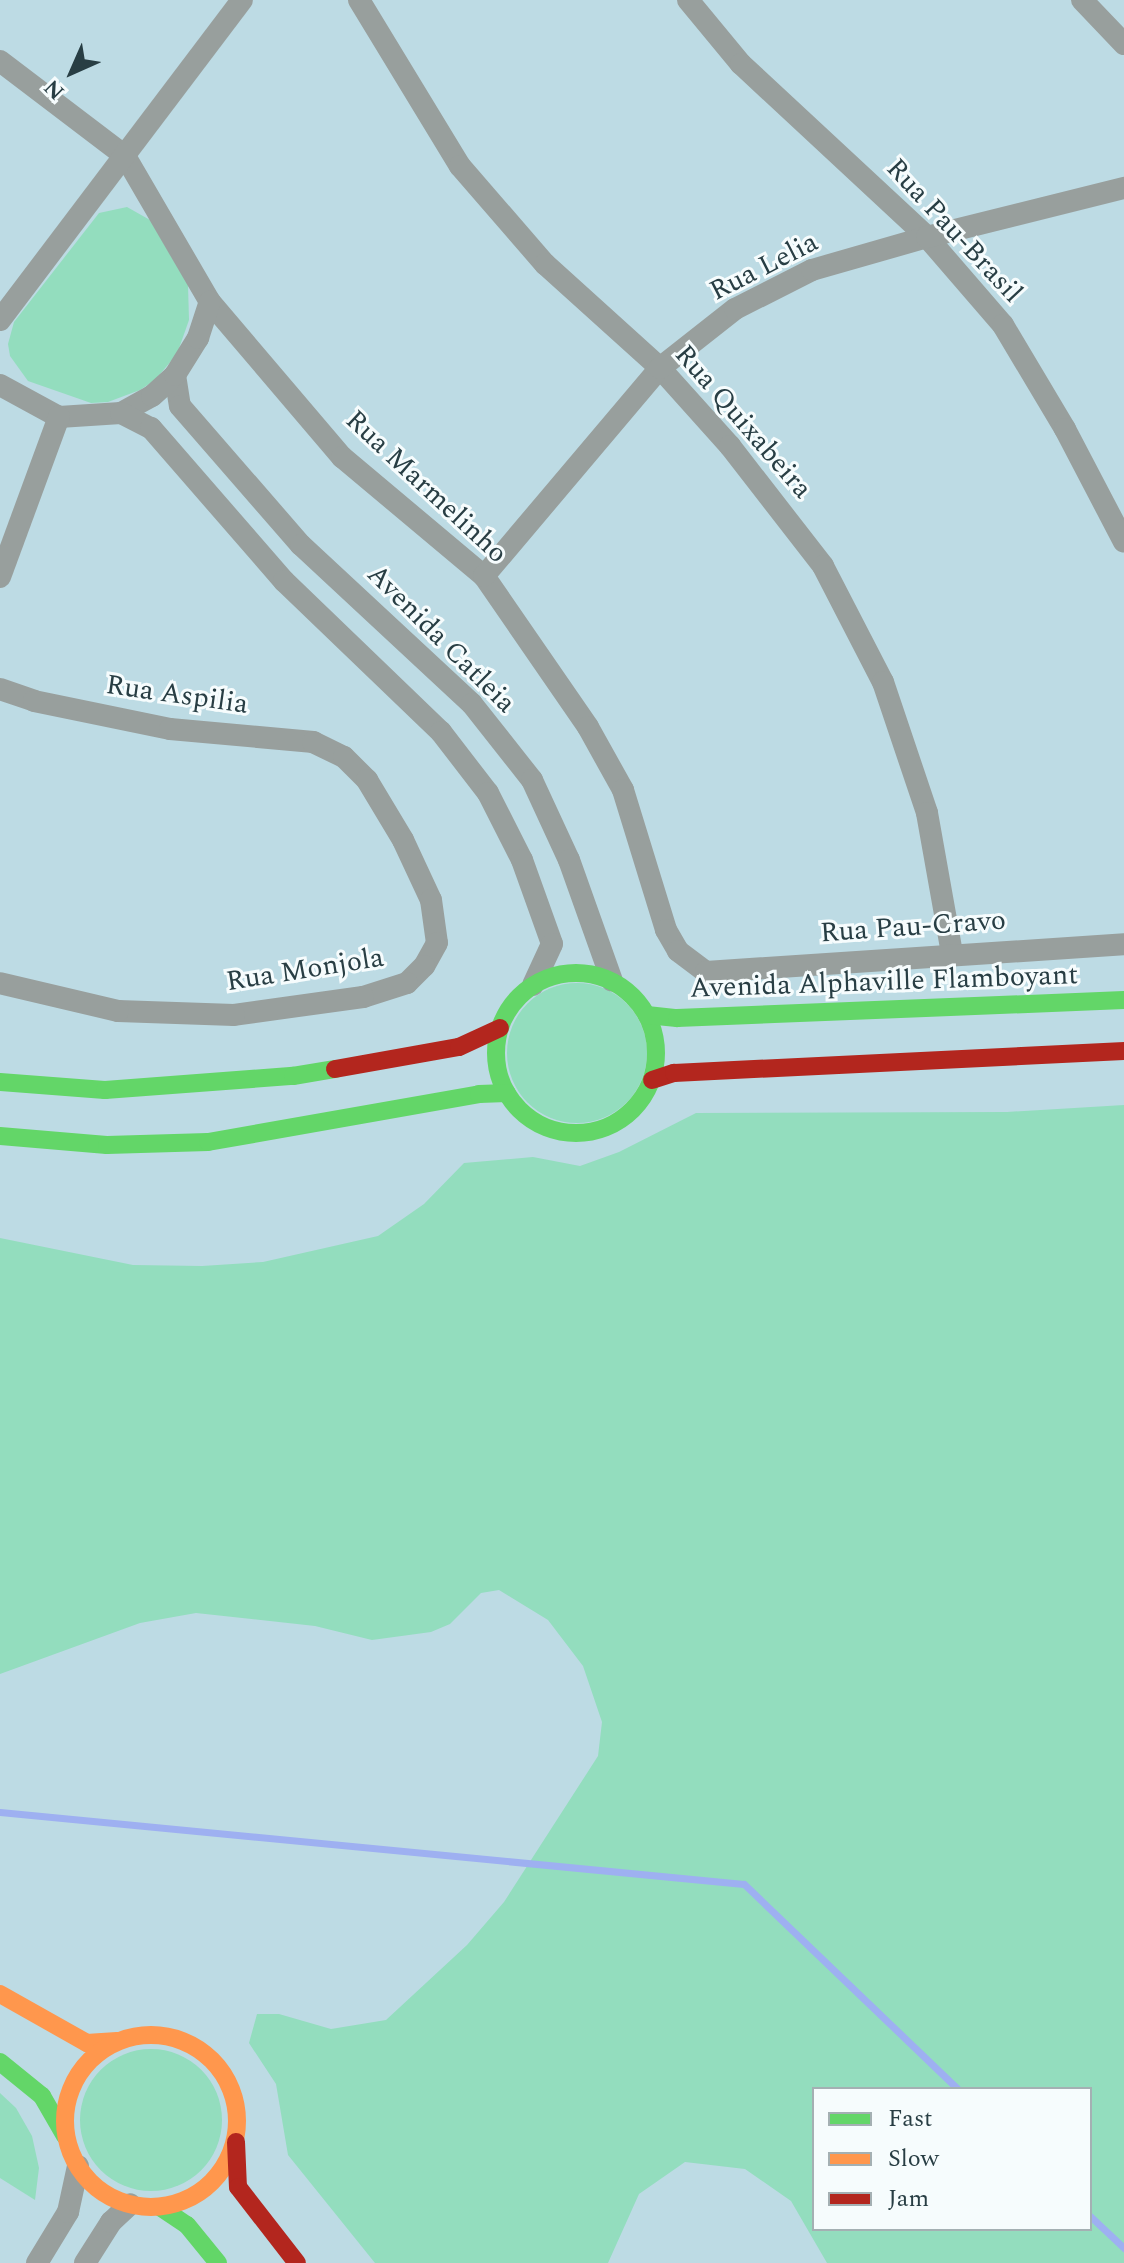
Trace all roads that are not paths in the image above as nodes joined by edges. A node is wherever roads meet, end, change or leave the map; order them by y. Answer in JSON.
{"nodes":[{"id":1,"x":242,"y":0,"type":"edge"},
{"id":2,"x":359,"y":0,"type":"edge"},
{"id":3,"x":688,"y":0,"type":"edge"},
{"id":4,"x":1082,"y":0,"type":"edge"},
{"id":5,"x":1124,"y":44,"type":"edge"},
{"id":6,"x":0,"y":61,"type":"edge"},
{"id":7,"x":125,"y":156,"type":"junction"},
{"id":8,"x":1124,"y":188,"type":"edge"},
{"id":9,"x":927,"y":237,"type":"junction"},
{"id":10,"x":210,"y":302,"type":"junction"},
{"id":11,"x":0,"y":320,"type":"edge"},
{"id":12,"x":660,"y":368,"type":"junction"},
{"id":13,"x":175,"y":375,"type":"junction"},
{"id":14,"x":0,"y":385,"type":"edge"},
{"id":15,"x":121,"y":413,"type":"junction"},
{"id":16,"x":59,"y":417,"type":"junction"},
{"id":17,"x":1124,"y":542,"type":"edge"},
{"id":18,"x":484,"y":576,"type":"junction"},
{"id":19,"x":0,"y":577,"type":"edge"},
{"id":20,"x":0,"y":689,"type":"edge"},
{"id":21,"x":344,"y":757,"type":"joint"},
{"id":22,"x":1124,"y":944,"type":"edge"},
{"id":23,"x":952,"y":954,"type":"junction"},
{"id":24,"x":706,"y":972,"type":"joint"},
{"id":25,"x":612,"y":981,"type":"junction"},
{"id":26,"x":0,"y":983,"type":"edge"},
{"id":27,"x":533,"y":985,"type":"junction"},
{"id":28,"x":1124,"y":1000,"type":"edge"},
{"id":29,"x":647,"y":1015,"type":"junction"},
{"id":30,"x":500,"y":1028,"type":"junction"},
{"id":31,"x":1124,"y":1051,"type":"edge"},
{"id":32,"x":652,"y":1080,"type":"junction"},
{"id":33,"x":0,"y":1082,"type":"edge"},
{"id":34,"x":507,"y":1093,"type":"junction"},
{"id":35,"x":0,"y":1136,"type":"edge"},
{"id":36,"x":0,"y":1994,"type":"edge"},
{"id":37,"x":117,"y":2041,"type":"junction"},
{"id":38,"x":0,"y":2062,"type":"edge"},
{"id":39,"x":66,"y":2138,"type":"junction"},
{"id":40,"x":236,"y":2140,"type":"junction"},
{"id":41,"x":78,"y":2166,"type":"junction"},
{"id":42,"x":130,"y":2204,"type":"junction"},
{"id":43,"x":160,"y":2207,"type":"junction"},
{"id":44,"x":37,"y":2263,"type":"edge"},
{"id":45,"x":85,"y":2263,"type":"edge"},
{"id":46,"x":218,"y":2263,"type":"edge"},
{"id":47,"x":297,"y":2263,"type":"edge"}],
"edges":[{"from":1,"to":7,"type":"street"},
{"from":2,"to":12,"type":"street","name":"Rua Quixabeira"},
{"from":3,"to":9,"type":"street","name":"Rua Pau-Brasil"},
{"from":4,"to":5,"type":"street"},
{"from":6,"to":7,"type":"street","name":"Rua Marmelinho"},
{"from":7,"to":10,"type":"street","name":"Rua Marmelinho"},
{"from":7,"to":11,"type":"street"},
{"from":8,"to":9,"type":"street","name":"Rua Lelia"},
{"from":9,"to":12,"type":"street","name":"Rua Lelia"},
{"from":9,"to":17,"type":"street","name":"Rua Pau-Brasil"},
{"from":10,"to":13,"type":"street"},
{"from":10,"to":18,"type":"street","name":"Rua Marmelinho"},
{"from":12,"to":18,"type":"street","name":"Rua Lelia"},
{"from":12,"to":23,"type":"street","name":"Rua Quixabeira"},
{"from":13,"to":15,"type":"street"},
{"from":13,"to":25,"type":"street","name":"Avenida Catleia"},
{"from":14,"to":16,"type":"street"},
{"from":15,"to":16,"type":"street"},
{"from":15,"to":27,"type":"street"},
{"from":16,"to":19,"type":"street"},
{"from":18,"to":24,"type":"street","name":"Rua Marmelinho"},
{"from":20,"to":21,"type":"street","name":"Rua Aspilia"},
{"from":21,"to":26,"type":"street","name":"Rua Monjola"},
{"from":22,"to":23,"type":"street","name":"Rua Pau-Cravo"},
{"from":23,"to":24,"type":"street","name":"Rua Pau-Cravo"},
{"from":25,"to":27,"type":"street"},
{"from":25,"to":29,"type":"street"},
{"from":27,"to":30,"type":"street"},
{"from":28,"to":29,"type":"street","name":"Avenida Alphaville Flamboyant"},
{"from":29,"to":32,"type":"street"},
{"from":30,"to":33,"type":"street"},
{"from":30,"to":34,"type":"street"},
{"from":31,"to":32,"type":"street"},
{"from":32,"to":34,"type":"street"},
{"from":34,"to":35,"type":"street"},
{"from":36,"to":37,"type":"street"},
{"from":37,"to":39,"type":"street"},
{"from":37,"to":40,"type":"street"},
{"from":38,"to":39,"type":"street"},
{"from":39,"to":41,"type":"street"},
{"from":40,"to":43,"type":"street"},
{"from":40,"to":47,"type":"street"},
{"from":41,"to":42,"type":"street"},
{"from":41,"to":44,"type":"street"},
{"from":42,"to":43,"type":"street"},
{"from":42,"to":45,"type":"street"},
{"from":43,"to":46,"type":"street"}]}
